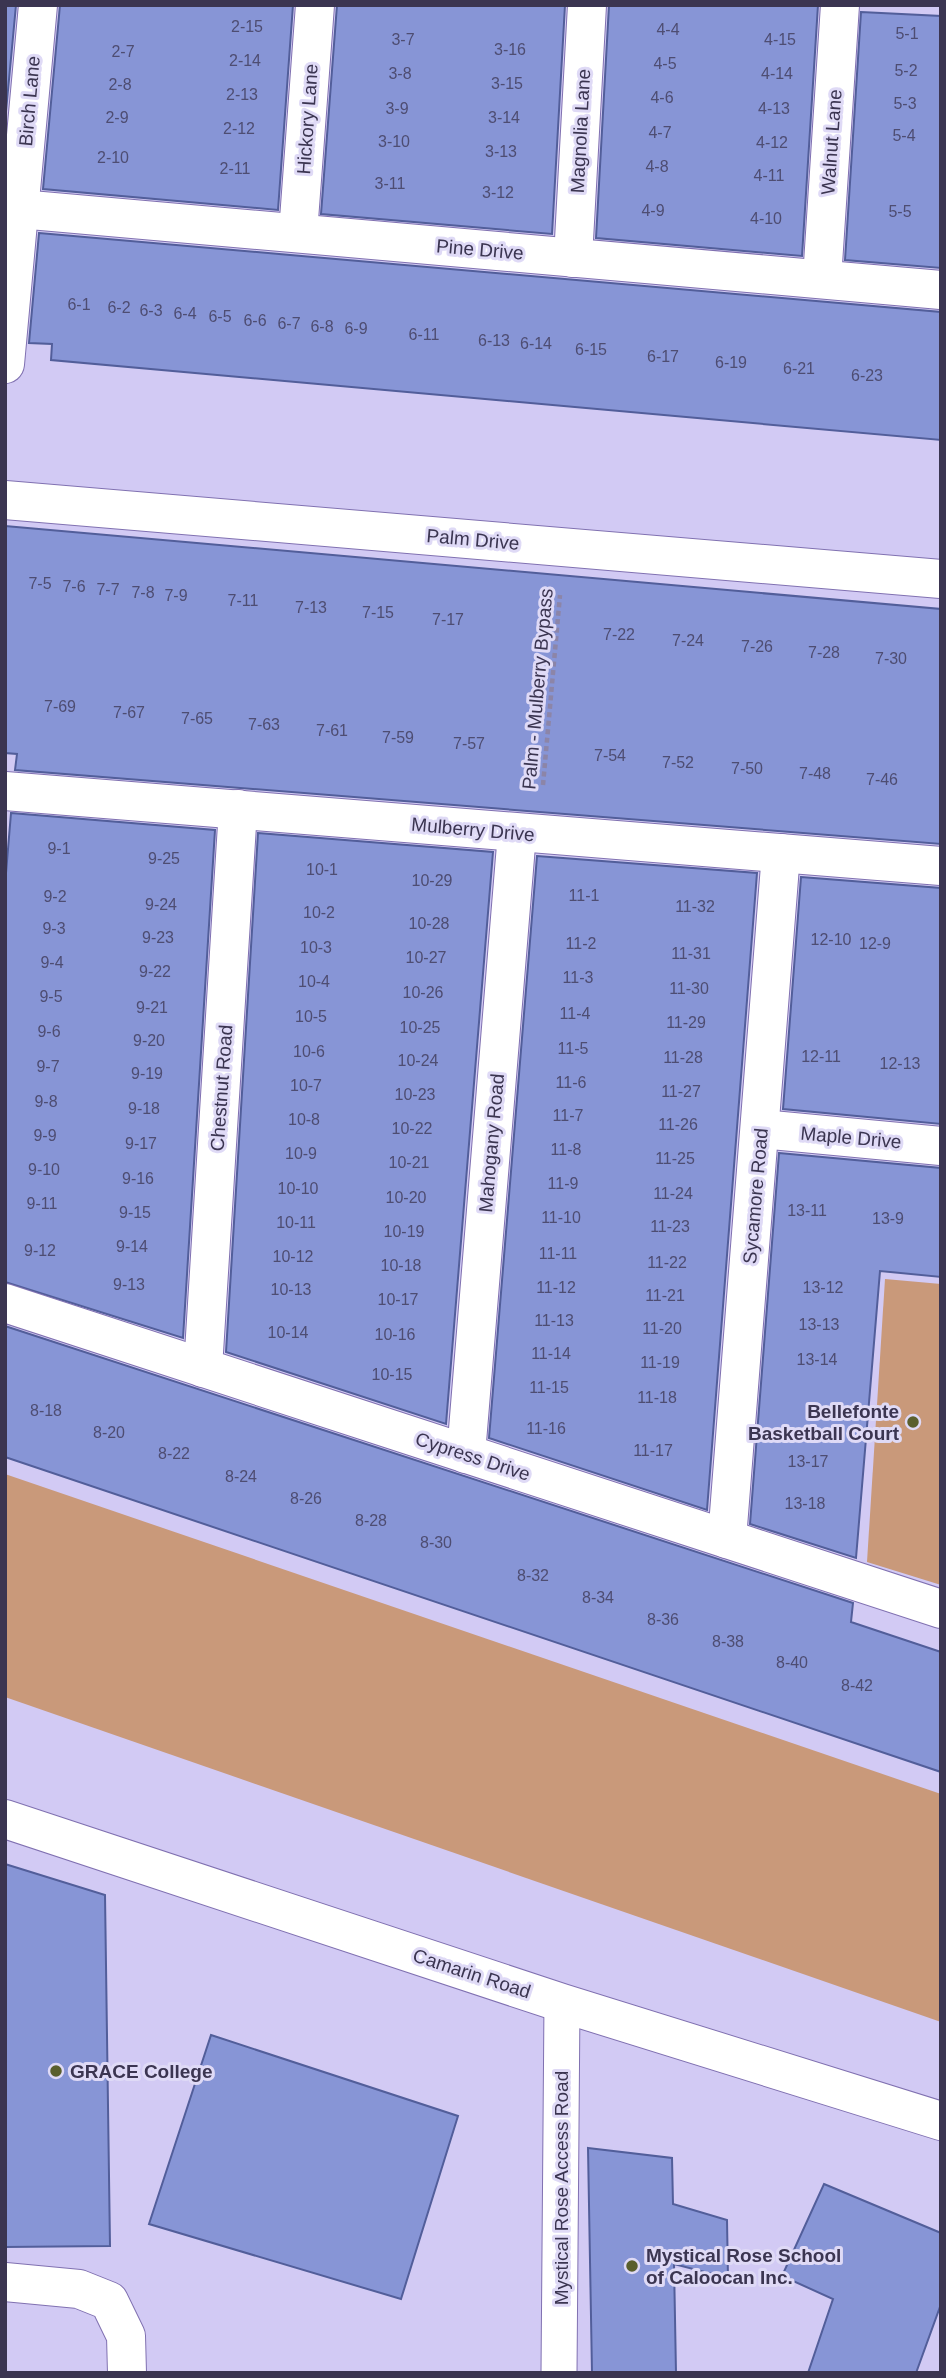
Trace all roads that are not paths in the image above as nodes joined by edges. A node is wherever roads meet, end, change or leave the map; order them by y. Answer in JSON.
{"nodes":[{"id":1,"x":38,"y":5,"type":"edge"},
{"id":2,"x":315,"y":5,"type":"edge"},
{"id":3,"x":587,"y":5,"type":"edge"},
{"id":4,"x":840,"y":5,"type":"edge"},
{"id":5,"x":19,"y":209,"type":"junction"},
{"id":6,"x":298,"y":233,"type":"junction"},
{"id":7,"x":573,"y":258,"type":"junction"},
{"id":8,"x":822,"y":279,"type":"junction"},
{"id":9,"x":941,"y":290,"type":"edge"},
{"id":10,"x":5,"y":364,"type":"edge"},
{"id":11,"x":5,"y":500,"type":"edge"},
{"id":12,"x":941,"y":579,"type":"edge"},
{"id":13,"x":5,"y":792,"type":"edge"},
{"id":14,"x":238,"y":809,"type":"junction"},
{"id":15,"x":527,"y":833,"type":"junction"},
{"id":16,"x":781,"y":853,"type":"junction"},
{"id":17,"x":941,"y":866,"type":"edge"},
{"id":18,"x":761,"y":1129,"type":"junction"},
{"id":19,"x":941,"y":1146,"type":"edge"},
{"id":20,"x":5,"y":1303,"type":"edge"},
{"id":21,"x":203,"y":1368,"type":"junction"},
{"id":22,"x":466,"y":1454,"type":"junction"},
{"id":23,"x":727,"y":1539,"type":"junction"},
{"id":24,"x":941,"y":1609,"type":"edge"},
{"id":25,"x":5,"y":1819,"type":"edge"},
{"id":26,"x":562,"y":2003,"type":"junction"},
{"id":27,"x":941,"y":2121,"type":"edge"},
{"id":28,"x":5,"y":2281,"type":"edge"},
{"id":29,"x":127,"y":2373,"type":"edge"},
{"id":30,"x":559,"y":2373,"type":"edge"}],
"edges":[{"from":1,"to":5,"type":"street","name":"Birch Lane"},
{"from":2,"to":6,"type":"street","name":"Hickory Lane"},
{"from":3,"to":7,"type":"street","name":"Magnolia Lane"},
{"from":4,"to":8,"type":"street","name":"Walnut Lane"},
{"from":5,"to":6,"type":"street","name":"Pine Drive"},
{"from":5,"to":10,"type":"street","name":"Birch Lane"},
{"from":6,"to":7,"type":"street","name":"Pine Drive"},
{"from":7,"to":8,"type":"street","name":"Pine Drive"},
{"from":8,"to":9,"type":"street","name":"Pine Drive"},
{"from":11,"to":12,"type":"street","name":"Palm Drive"},
{"from":13,"to":14,"type":"street","name":"Mulberry Drive"},
{"from":14,"to":15,"type":"street","name":"Mulberry Drive"},
{"from":14,"to":21,"type":"street","name":"Chestnut Road"},
{"from":15,"to":16,"type":"street","name":"Mulberry Drive"},
{"from":15,"to":22,"type":"street","name":"Mahogany Road"},
{"from":16,"to":17,"type":"street","name":"Mulberry Drive"},
{"from":16,"to":18,"type":"street","name":"Sycamore Road"},
{"from":18,"to":19,"type":"street","name":"Maple Drive"},
{"from":18,"to":23,"type":"street","name":"Sycamore Road"},
{"from":20,"to":21,"type":"street","name":"Cypress Drive"},
{"from":21,"to":22,"type":"street","name":"Cypress Drive"},
{"from":22,"to":23,"type":"street","name":"Cypress Drive"},
{"from":23,"to":24,"type":"street","name":"Cypress Drive"},
{"from":25,"to":26,"type":"street","name":"Camarin Road"},
{"from":26,"to":27,"type":"street","name":"Camarin Road"},
{"from":26,"to":30,"type":"lane","name":"Mystical Rose Access Road"},
{"from":28,"to":29,"type":"street"}]}
